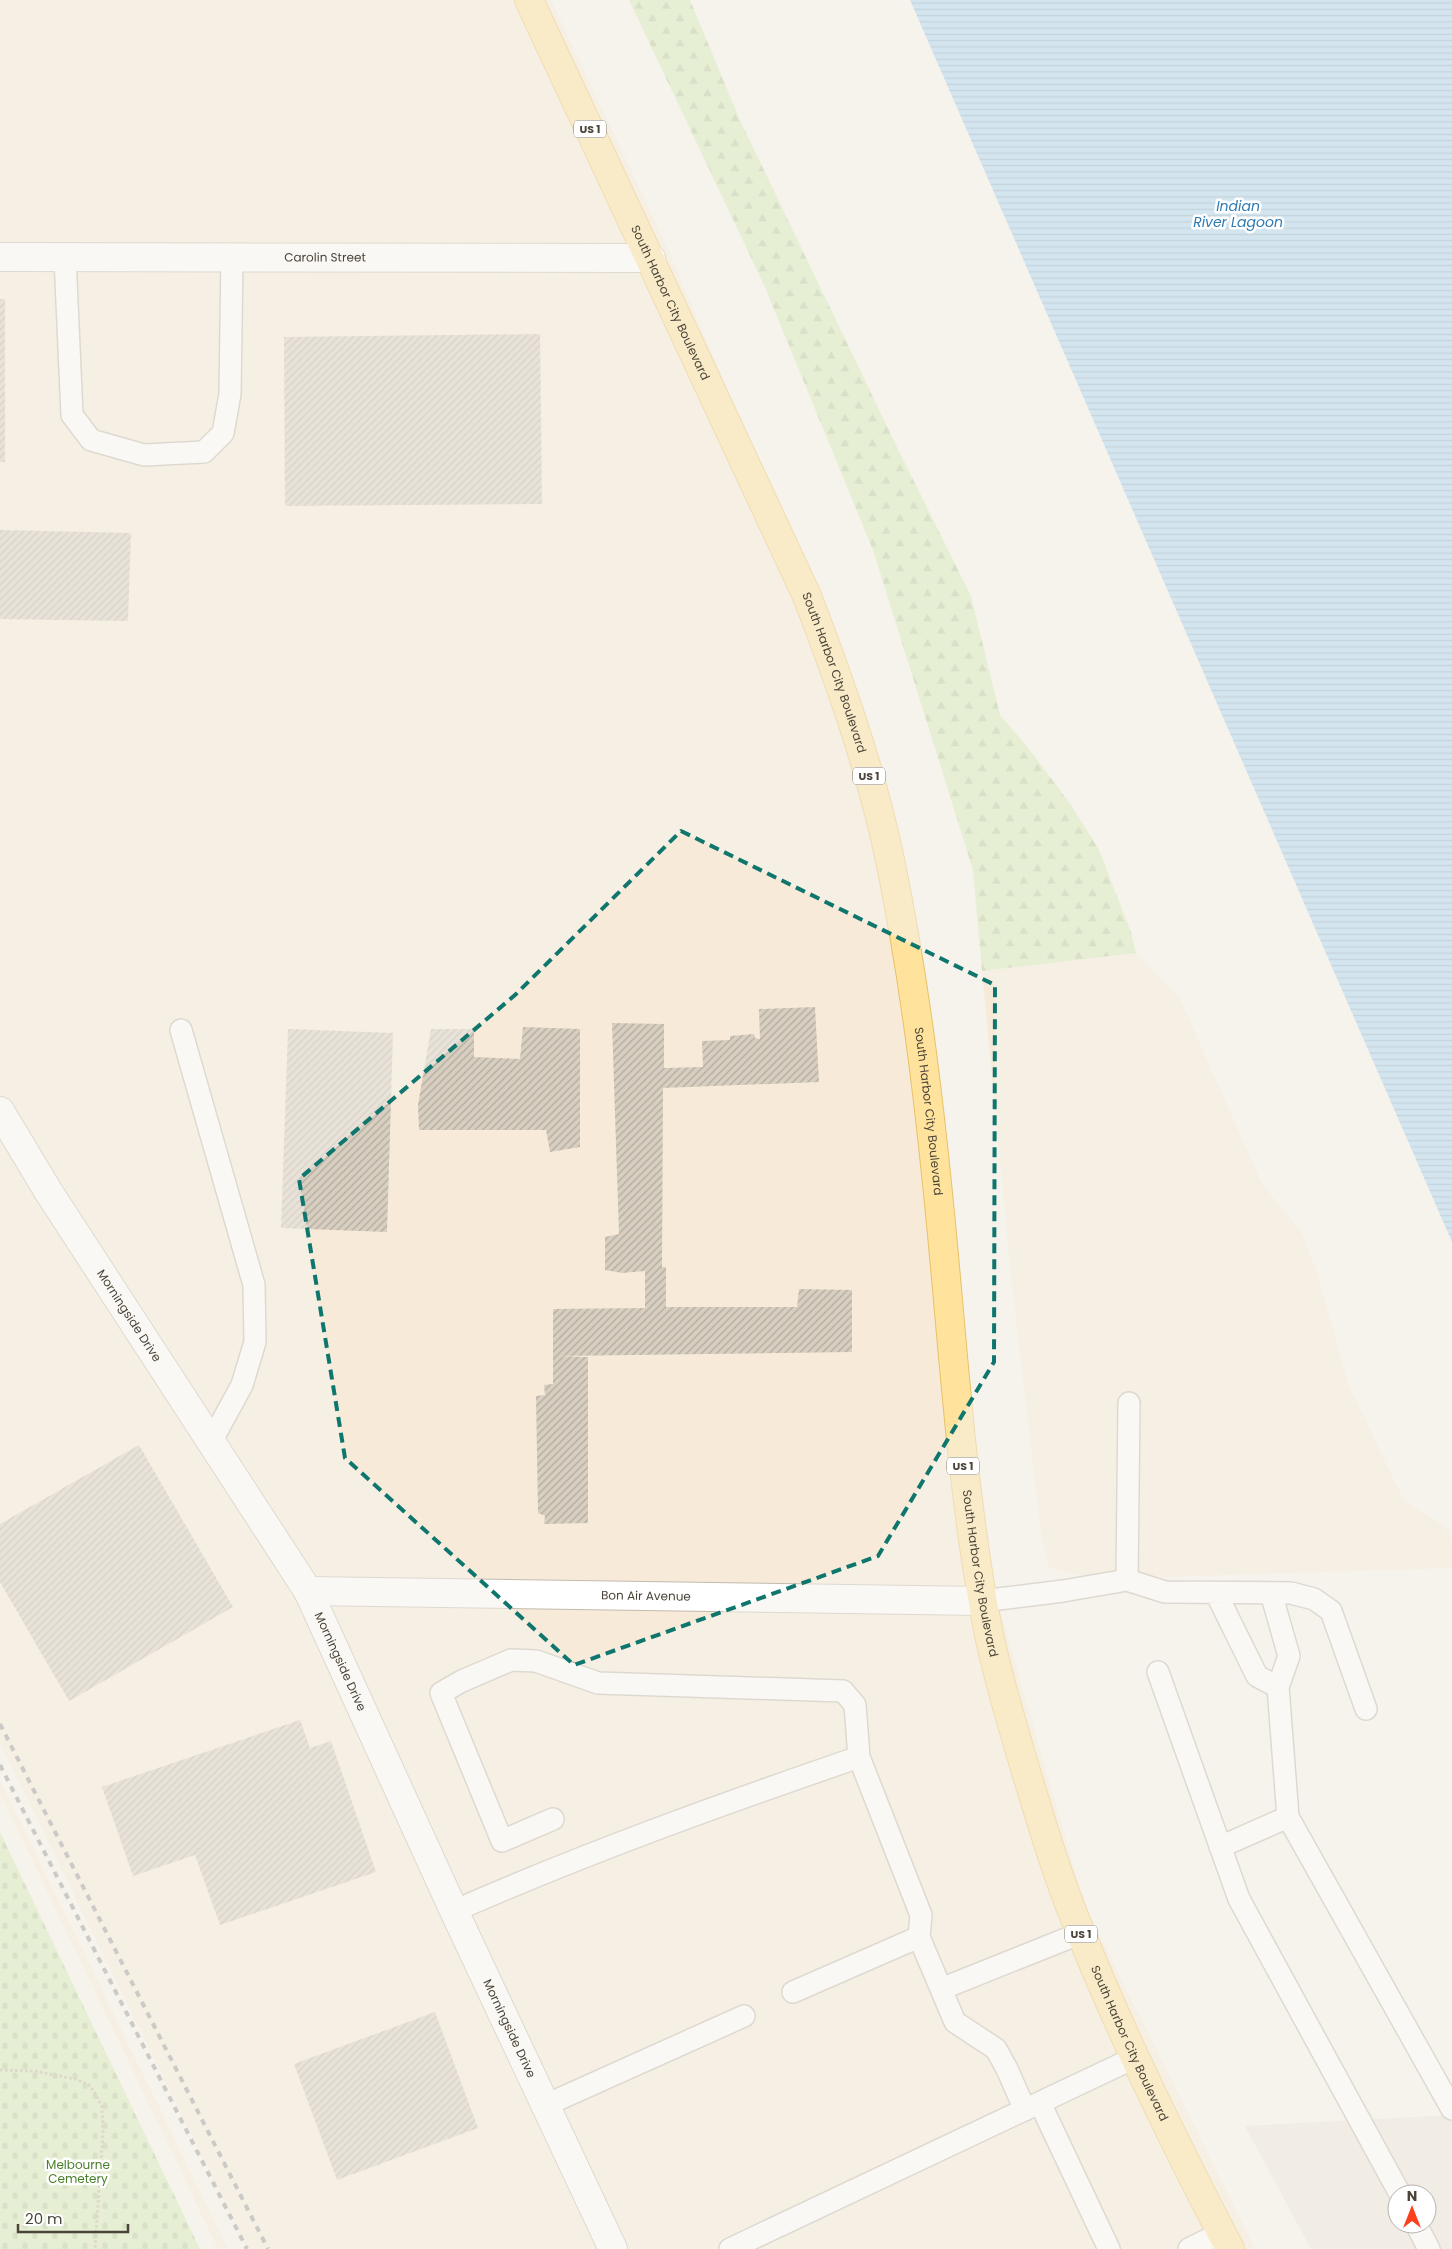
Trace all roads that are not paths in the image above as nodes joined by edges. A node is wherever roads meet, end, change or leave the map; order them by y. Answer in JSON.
{"nodes":[{"id":1,"x":529,"y":0,"type":"edge"},
{"id":2,"x":0,"y":257,"type":"edge"},
{"id":3,"x":65,"y":257,"type":"junction"},
{"id":4,"x":232,"y":257,"type":"junction"},
{"id":5,"x":651,"y":258,"type":"junction"},
{"id":6,"x":181,"y":1030,"type":"dead end"},
{"id":7,"x":0,"y":1111,"type":"edge"},
{"id":8,"x":1129,"y":1403,"type":"dead end"},
{"id":9,"x":211,"y":1442,"type":"junction"},
{"id":10,"x":1127,"y":1580,"type":"junction"},
{"id":11,"x":308,"y":1591,"type":"junction"},
{"id":12,"x":1216,"y":1592,"type":"junction"},
{"id":13,"x":1271,"y":1592,"type":"junction"},
{"id":14,"x":982,"y":1601,"type":"junction"},
{"id":15,"x":1158,"y":1672,"type":"dead end"},
{"id":16,"x":1278,"y":1687,"type":"junction"},
{"id":17,"x":1366,"y":1709,"type":"dead end"},
{"id":18,"x":859,"y":1757,"type":"junction"},
{"id":19,"x":1288,"y":1817,"type":"junction"},
{"id":20,"x":553,"y":1819,"type":"dead end"},
{"id":21,"x":1220,"y":1847,"type":"junction"},
{"id":22,"x":454,"y":1911,"type":"junction"},
{"id":23,"x":1081,"y":1933,"type":"junction"},
{"id":24,"x":919,"y":1937,"type":"junction"},
{"id":25,"x":941,"y":1989,"type":"junction"},
{"id":26,"x":794,"y":1992,"type":"dead end"},
{"id":27,"x":744,"y":2016,"type":"dead end"},
{"id":28,"x":1134,"y":2058,"type":"junction"},
{"id":29,"x":546,"y":2105,"type":"junction"},
{"id":30,"x":1032,"y":2106,"type":"junction"},
{"id":31,"x":1452,"y":2110,"type":"edge"},
{"id":32,"x":1395,"y":2184,"type":"edge"},
{"id":33,"x":1422,"y":2234,"type":"edge"},
{"id":34,"x":1226,"y":2241,"type":"edge"},
{"id":35,"x":613,"y":2249,"type":"edge"},
{"id":36,"x":730,"y":2249,"type":"edge"},
{"id":37,"x":1109,"y":2249,"type":"edge"},
{"id":38,"x":1189,"y":2249,"type":"edge"},
{"id":39,"x":1430,"y":2249,"type":"edge"}],
"edges":[{"from":1,"to":5,"type":"main road","name":"South Harbor City Boulevard","number":"US 1"},
{"from":2,"to":3,"type":"street","name":"Carolin Street"},
{"from":3,"to":4,"type":"street","name":"Carolin Street"},
{"from":3,"to":4,"type":"lane"},
{"from":4,"to":5,"type":"street","name":"Carolin Street"},
{"from":5,"to":14,"type":"main road","name":"South Harbor City Boulevard","number":"US 1"},
{"from":6,"to":9,"type":"lane"},
{"from":7,"to":9,"type":"street","name":"Morningside Drive"},
{"from":8,"to":10,"type":"lane"},
{"from":9,"to":11,"type":"street","name":"Morningside Drive"},
{"from":10,"to":12,"type":"lane"},
{"from":10,"to":14,"type":"lane"},
{"from":11,"to":14,"type":"street","name":"Bon Air Avenue"},
{"from":11,"to":22,"type":"street","name":"Morningside Drive"},
{"from":12,"to":13,"type":"lane"},
{"from":12,"to":16,"type":"lane"},
{"from":13,"to":16,"type":"lane"},
{"from":13,"to":17,"type":"lane"},
{"from":14,"to":23,"type":"main road","name":"South Harbor City Boulevard","number":"US 1"},
{"from":15,"to":21,"type":"lane"},
{"from":16,"to":19,"type":"lane"},
{"from":18,"to":20,"type":"lane"},
{"from":18,"to":22,"type":"lane"},
{"from":18,"to":24,"type":"lane"},
{"from":19,"to":21,"type":"lane"},
{"from":19,"to":31,"type":"lane"},
{"from":21,"to":32,"type":"lane"},
{"from":22,"to":29,"type":"street","name":"Morningside Drive"},
{"from":23,"to":25,"type":"lane"},
{"from":23,"to":28,"type":"main road","name":"South Harbor City Boulevard","number":"US 1"},
{"from":24,"to":25,"type":"lane"},
{"from":24,"to":26,"type":"lane"},
{"from":25,"to":30,"type":"lane"},
{"from":27,"to":29,"type":"lane"},
{"from":28,"to":30,"type":"lane"},
{"from":28,"to":34,"type":"main road","name":"South Harbor City Boulevard","number":"US 1"},
{"from":29,"to":35,"type":"street","name":"Morningside Drive"},
{"from":30,"to":36,"type":"lane"},
{"from":30,"to":37,"type":"lane"},
{"from":33,"to":39,"type":"lane"},
{"from":34,"to":38,"type":"lane"}]}
